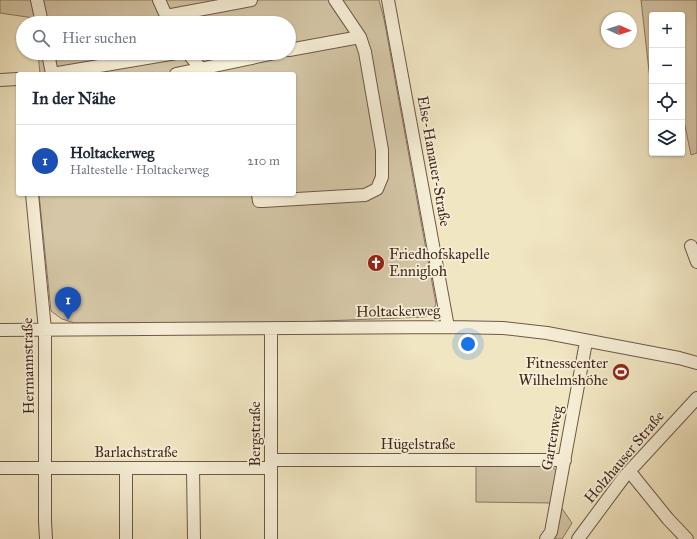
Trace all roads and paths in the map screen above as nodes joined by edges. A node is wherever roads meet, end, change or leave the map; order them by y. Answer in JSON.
{"nodes":[{"id":1,"x":37,"y":0,"type":"edge"},
{"id":2,"x":160,"y":0,"type":"edge"},
{"id":3,"x":252,"y":0,"type":"edge"},
{"id":4,"x":335,"y":0,"type":"edge"},
{"id":5,"x":388,"y":0,"type":"edge"},
{"id":6,"x":40,"y":16,"type":"edge"},
{"id":7,"x":167,"y":16,"type":"edge"},
{"id":8,"x":181,"y":16,"type":"edge"},
{"id":9,"x":360,"y":37,"type":"junction"},
{"id":10,"x":296,"y":49,"type":"edge"},
{"id":11,"x":49,"y":60,"type":"edge"},
{"id":12,"x":136,"y":60,"type":"edge"},
{"id":13,"x":193,"y":60,"type":"edge"},
{"id":14,"x":248,"y":60,"type":"edge"},
{"id":15,"x":52,"y":72,"type":"edge"},
{"id":16,"x":64,"y":72,"type":"edge"},
{"id":17,"x":202,"y":72,"type":"edge"},
{"id":18,"x":16,"y":79,"type":"edge"},
{"id":19,"x":0,"y":80,"type":"edge"},
{"id":20,"x":32,"y":196,"type":"edge"},
{"id":21,"x":258,"y":196,"type":"edge"},
{"id":22,"x":691,"y":246,"type":"dead end"},
{"id":23,"x":697,"y":262,"type":"edge"},
{"id":24,"x":448,"y":327,"type":"junction"},
{"id":25,"x":271,"y":329,"type":"junction"},
{"id":26,"x":0,"y":330,"type":"edge"},
{"id":27,"x":45,"y":330,"type":"junction"},
{"id":28,"x":586,"y":342,"type":"junction"},
{"id":29,"x":697,"y":363,"type":"edge"},
{"id":30,"x":697,"y":398,"type":"edge"},
{"id":31,"x":565,"y":460,"type":"junction"},
{"id":32,"x":271,"y":464,"type":"junction"},
{"id":33,"x":0,"y":468,"type":"edge"},
{"id":34,"x":44,"y":468,"type":"junction"},
{"id":35,"x":126,"y":468,"type":"junction"},
{"id":36,"x":193,"y":468,"type":"junction"},
{"id":37,"x":630,"y":472,"type":"junction"},
{"id":38,"x":46,"y":539,"type":"edge"},
{"id":39,"x":126,"y":539,"type":"edge"},
{"id":40,"x":194,"y":539,"type":"edge"},
{"id":41,"x":271,"y":539,"type":"edge"},
{"id":42,"x":546,"y":539,"type":"edge"},
{"id":43,"x":578,"y":539,"type":"edge"},
{"id":44,"x":687,"y":539,"type":"edge"}],
"edges":[{"from":1,"to":6,"type":"street"},
{"from":2,"to":7,"type":"street"},
{"from":3,"to":8,"type":"street"},
{"from":4,"to":9,"type":"street"},
{"from":5,"to":24,"type":"street","name":"Else-Hanauer-Straße"},
{"from":9,"to":10,"type":"street"},
{"from":9,"to":21,"type":"street"},
{"from":11,"to":15,"type":"street"},
{"from":12,"to":16,"type":"street"},
{"from":13,"to":17,"type":"street"},
{"from":14,"to":17,"type":"street"},
{"from":18,"to":19,"type":"street"},
{"from":20,"to":27,"type":"street","name":"Hermannstraße"},
{"from":22,"to":23,"type":"street"},
{"from":24,"to":25,"type":"street","name":"Holtackerweg"},
{"from":24,"to":28,"type":"street","name":"Holtackerweg"},
{"from":25,"to":27,"type":"street","name":"Holtackerweg"},
{"from":25,"to":32,"type":"street","name":"Bergstraße"},
{"from":26,"to":27,"type":"street","name":"Holtackerweg"},
{"from":27,"to":34,"type":"street","name":"Hermannstraße"},
{"from":28,"to":29,"type":"street","name":"Holtackerweg"},
{"from":28,"to":31,"type":"street","name":"Gartenweg"},
{"from":30,"to":37,"type":"street","name":"Holzhauser Straße"},
{"from":31,"to":32,"type":"street","name":"Hügelstraße"},
{"from":31,"to":42,"type":"street","name":"Gartenweg"},
{"from":32,"to":36,"type":"street","name":"Barlachstraße"},
{"from":32,"to":41,"type":"street","name":"Bergstraße"},
{"from":33,"to":34,"type":"street","name":"Barlachstraße"},
{"from":34,"to":35,"type":"street","name":"Barlachstraße"},
{"from":34,"to":38,"type":"street","name":"Hermannstraße"},
{"from":35,"to":36,"type":"street","name":"Barlachstraße"},
{"from":35,"to":39,"type":"street"},
{"from":36,"to":40,"type":"street"},
{"from":37,"to":43,"type":"street","name":"Holzhauser Straße"},
{"from":37,"to":44,"type":"street"}]}
